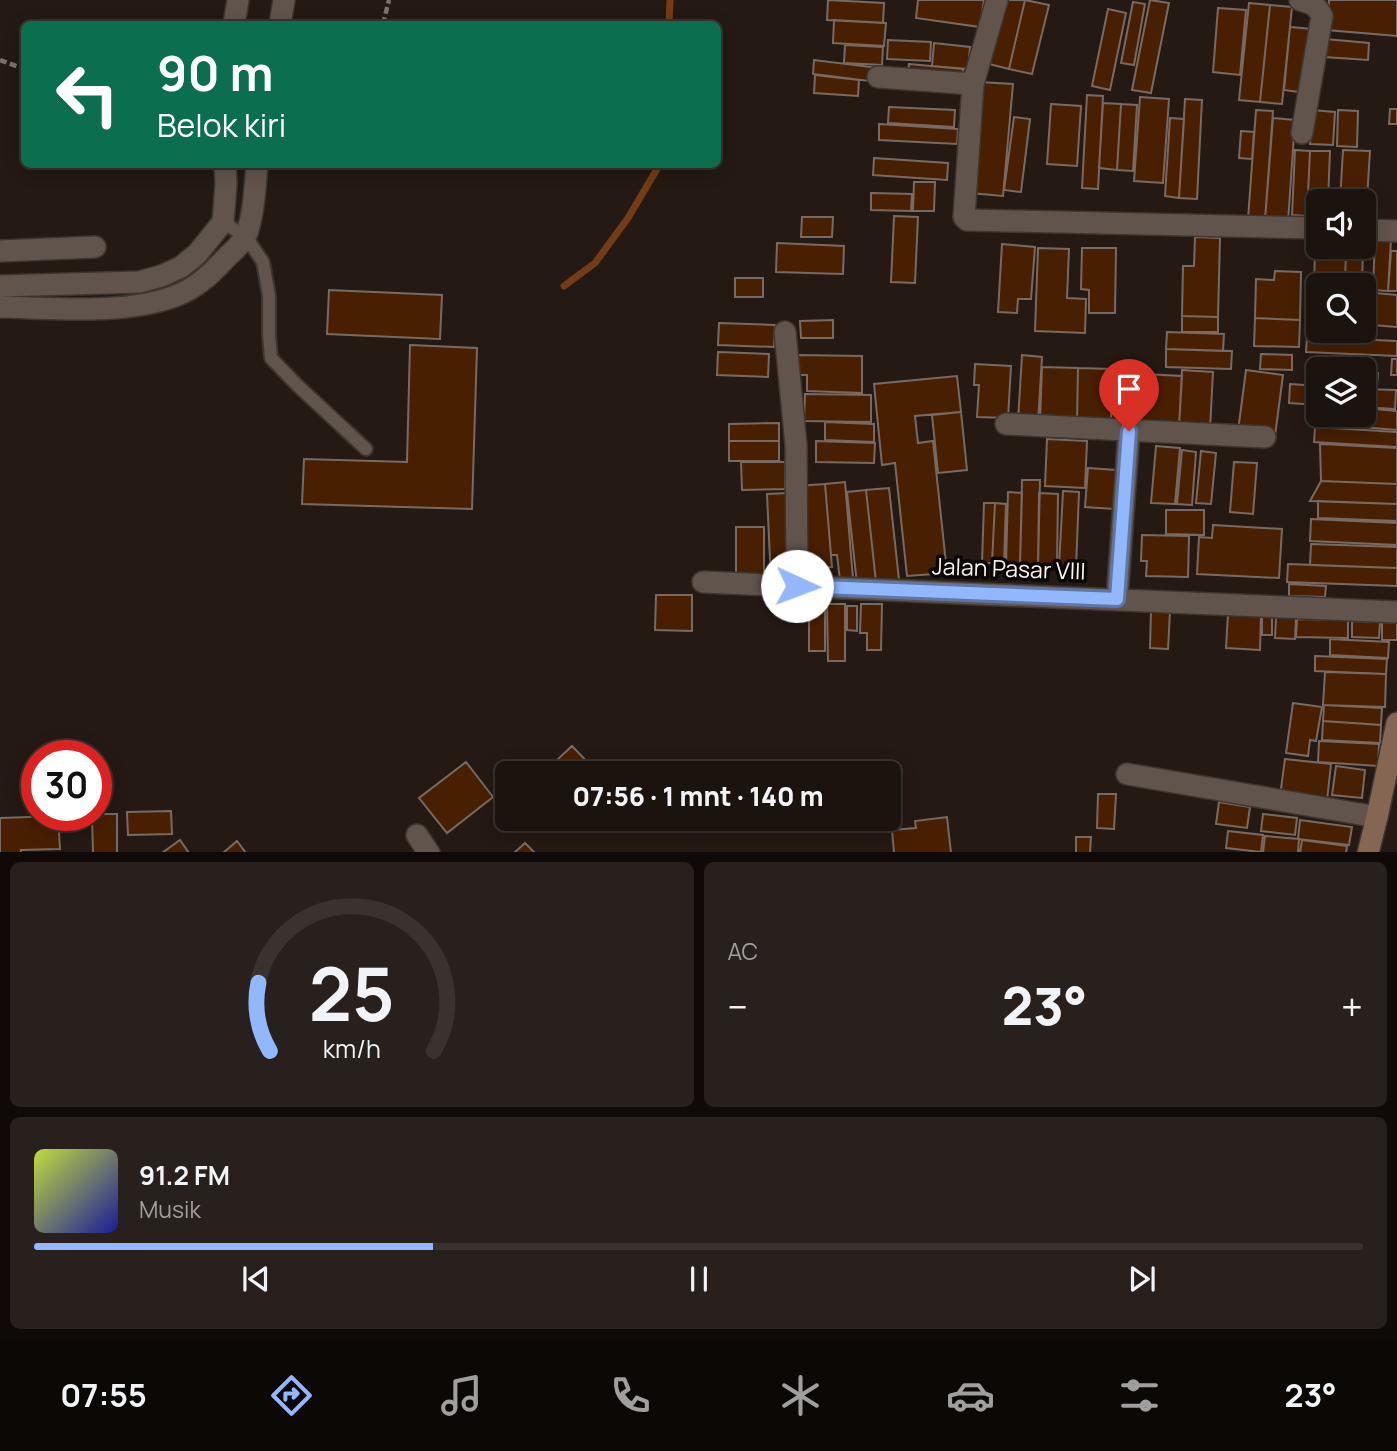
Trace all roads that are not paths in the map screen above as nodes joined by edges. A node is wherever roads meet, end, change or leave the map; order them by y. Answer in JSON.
{"nodes":[{"id":1,"x":238,"y":0,"type":"edge"},
{"id":2,"x":284,"y":0,"type":"edge"},
{"id":3,"x":997,"y":0,"type":"edge"},
{"id":4,"x":1300,"y":0,"type":"edge"},
{"id":5,"x":234,"y":21,"type":"edge"},
{"id":6,"x":280,"y":21,"type":"edge"},
{"id":7,"x":878,"y":77,"type":"dead end"},
{"id":8,"x":973,"y":84,"type":"junction"},
{"id":9,"x":1302,"y":133,"type":"dead end"},
{"id":10,"x":225,"y":168,"type":"edge"},
{"id":11,"x":257,"y":168,"type":"edge"},
{"id":12,"x":223,"y":222,"type":"junction"},
{"id":13,"x":1306,"y":228,"type":"edge"},
{"id":14,"x":1376,"y":230,"type":"edge"},
{"id":15,"x":1397,"y":231,"type":"edge"},
{"id":16,"x":246,"y":237,"type":"junction"},
{"id":17,"x":95,"y":247,"type":"dead end"},
{"id":18,"x":0,"y":251,"type":"edge"},
{"id":19,"x":0,"y":286,"type":"edge"},
{"id":20,"x":0,"y":307,"type":"edge"},
{"id":21,"x":785,"y":332,"type":"dead end"},
{"id":22,"x":1006,"y":424,"type":"dead end"},
{"id":23,"x":1129,"y":431,"type":"junction"},
{"id":24,"x":1265,"y":437,"type":"dead end"},
{"id":25,"x":366,"y":449,"type":"dead end"},
{"id":26,"x":703,"y":582,"type":"dead end"},
{"id":27,"x":797,"y":586,"type":"junction"},
{"id":28,"x":1117,"y":599,"type":"junction"},
{"id":29,"x":1397,"y":612,"type":"edge"},
{"id":30,"x":1397,"y":723,"type":"edge"},
{"id":31,"x":1127,"y":774,"type":"dead end"},
{"id":32,"x":1377,"y":817,"type":"junction"},
{"id":33,"x":1368,"y":852,"type":"edge"}],
"edges":[{"from":1,"to":5,"type":"street"},
{"from":2,"to":6,"type":"street"},
{"from":3,"to":8,"type":"street"},
{"from":4,"to":9,"type":"street"},
{"from":7,"to":8,"type":"street"},
{"from":8,"to":13,"type":"street"},
{"from":10,"to":12,"type":"street"},
{"from":11,"to":16,"type":"street"},
{"from":12,"to":16,"type":"lane"},
{"from":12,"to":19,"type":"street"},
{"from":14,"to":15,"type":"street"},
{"from":16,"to":20,"type":"street"},
{"from":16,"to":25,"type":"lane"},
{"from":17,"to":18,"type":"street"},
{"from":21,"to":27,"type":"street"},
{"from":22,"to":23,"type":"street"},
{"from":23,"to":24,"type":"street"},
{"from":23,"to":28,"type":"street"},
{"from":26,"to":27,"type":"street","name":"Jalan Pasar VIII"},
{"from":27,"to":28,"type":"street","name":"Jalan Pasar VIII"},
{"from":28,"to":29,"type":"street","name":"Jalan Pasar VIII"},
{"from":30,"to":32,"type":"main road"},
{"from":31,"to":32,"type":"street"},
{"from":32,"to":33,"type":"main road"}]}
